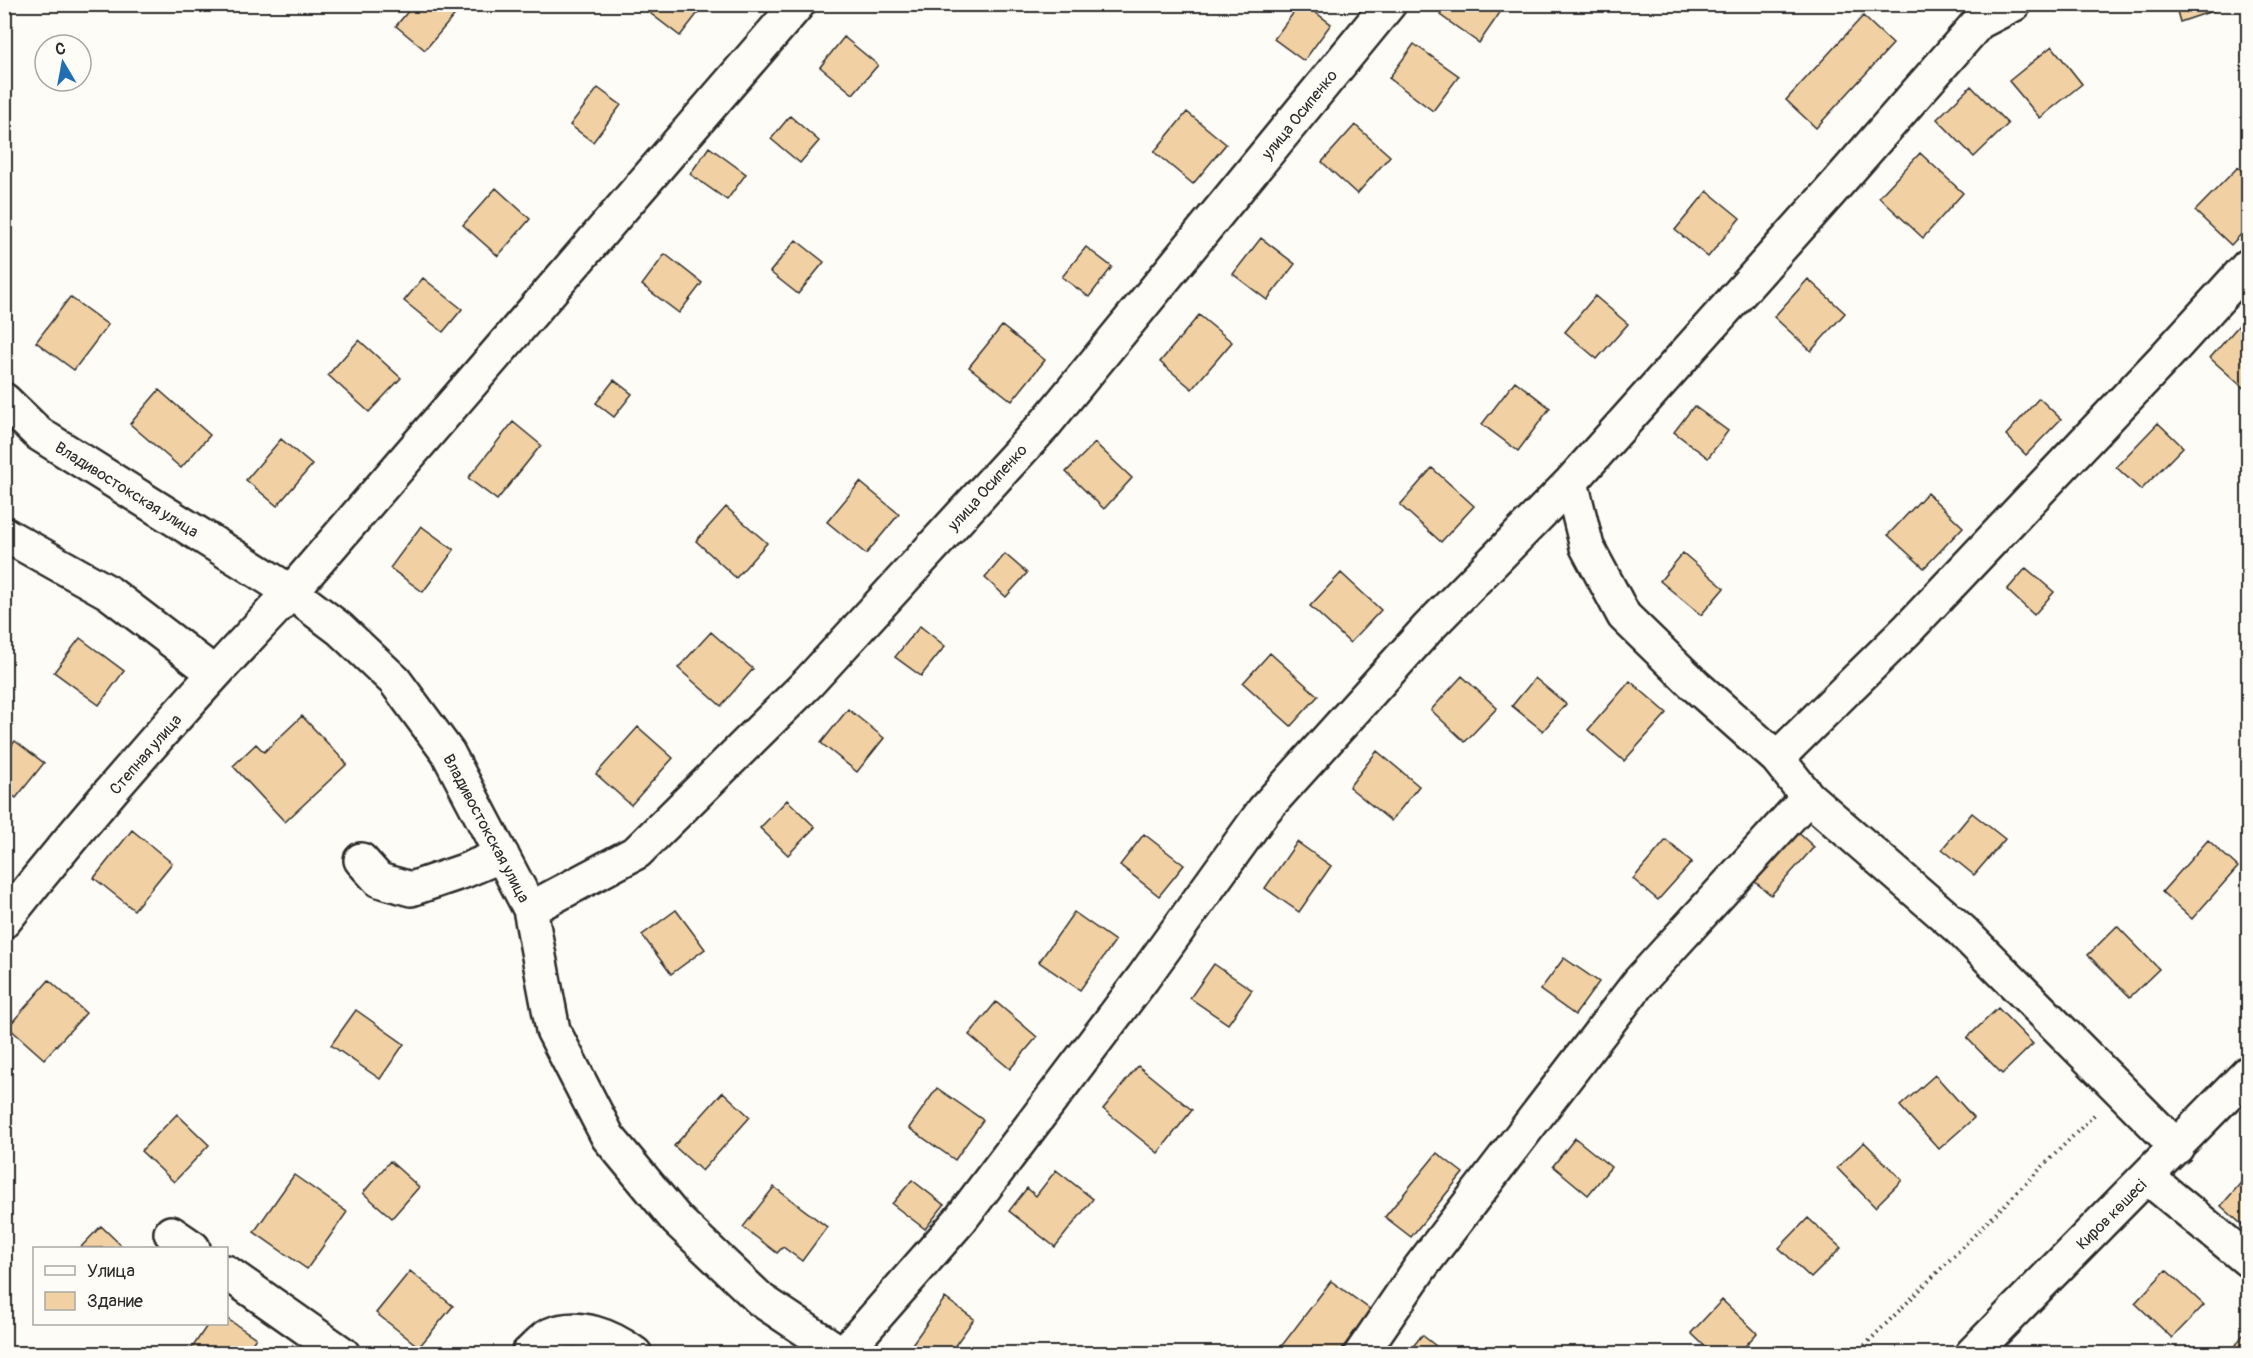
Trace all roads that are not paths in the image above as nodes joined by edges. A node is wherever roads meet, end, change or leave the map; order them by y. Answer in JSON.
{"nodes":[{"id":1,"x":798,"y":4,"type":"edge"},
{"id":2,"x":1389,"y":4,"type":"edge"},
{"id":3,"x":2014,"y":4,"type":"edge"},
{"id":4,"x":1970,"y":13,"type":"edge"},
{"id":5,"x":2248,"y":266,"type":"edge"},
{"id":6,"x":4,"y":400,"type":"edge"},
{"id":7,"x":1571,"y":482,"type":"junction"},
{"id":8,"x":4,"y":534,"type":"edge"},
{"id":9,"x":291,"y":592,"type":"junction"},
{"id":10,"x":214,"y":673,"type":"junction"},
{"id":11,"x":1777,"y":758,"type":"junction"},
{"id":12,"x":1808,"y":797,"type":"junction"},
{"id":13,"x":501,"y":855,"type":"junction"},
{"id":14,"x":361,"y":860,"type":"dead end"},
{"id":15,"x":530,"y":909,"type":"junction"},
{"id":16,"x":4,"y":921,"type":"edge"},
{"id":17,"x":2248,"y":1073,"type":"edge"},
{"id":18,"x":2177,"y":1147,"type":"junction"},
{"id":19,"x":2147,"y":1177,"type":"junction"},
{"id":20,"x":2248,"y":1260,"type":"edge"},
{"id":21,"x":228,"y":1273,"type":"edge"},
{"id":22,"x":343,"y":1353,"type":"edge"},
{"id":23,"x":528,"y":1353,"type":"edge"},
{"id":24,"x":635,"y":1353,"type":"edge"},
{"id":25,"x":842,"y":1353,"type":"edge"},
{"id":26,"x":1361,"y":1353,"type":"edge"},
{"id":27,"x":1972,"y":1353,"type":"edge"}],
"edges":[{"from":1,"to":9,"type":"street","name":"Степная улица"},
{"from":2,"to":15,"type":"street","name":"улица Осипенко"},
{"from":3,"to":4,"type":"street"},
{"from":4,"to":7,"type":"street"},
{"from":5,"to":11,"type":"street"},
{"from":6,"to":9,"type":"street","name":"Владивостокская улица"},
{"from":7,"to":11,"type":"street"},
{"from":7,"to":25,"type":"street"},
{"from":8,"to":10,"type":"street"},
{"from":9,"to":10,"type":"street","name":"Степная улица"},
{"from":9,"to":13,"type":"street","name":"Владивостокская улица"},
{"from":10,"to":16,"type":"street","name":"Степная улица"},
{"from":11,"to":12,"type":"street"},
{"from":12,"to":18,"type":"street"},
{"from":12,"to":26,"type":"street"},
{"from":13,"to":14,"type":"street"},
{"from":13,"to":15,"type":"street","name":"Владивостокская улица"},
{"from":15,"to":25,"type":"street","name":"Владивостокская улица"},
{"from":17,"to":18,"type":"street","name":"Киров көшесі"},
{"from":18,"to":19,"type":"street","name":"Киров көшесі"},
{"from":19,"to":20,"type":"street"},
{"from":19,"to":27,"type":"street","name":"Киров көшесі"},
{"from":21,"to":22,"type":"street"},
{"from":23,"to":24,"type":"street"}]}
